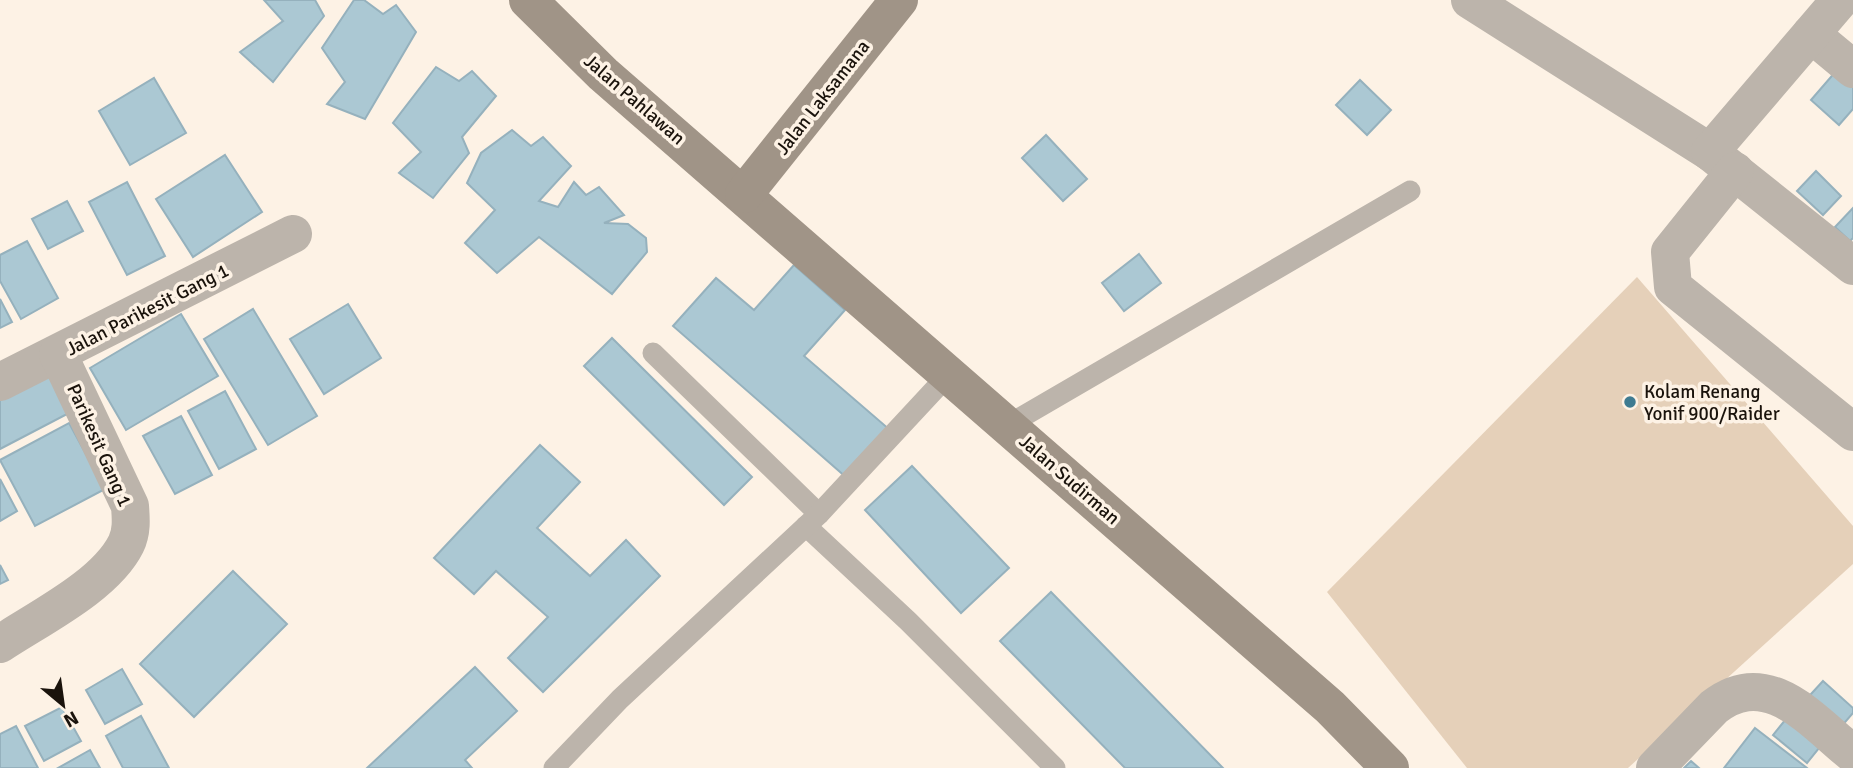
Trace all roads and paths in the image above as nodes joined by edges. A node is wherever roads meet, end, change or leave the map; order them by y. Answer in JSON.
{"nodes":[{"id":1,"x":528,"y":0,"type":"edge"},
{"id":2,"x":899,"y":0,"type":"edge"},
{"id":3,"x":1470,"y":0,"type":"edge"},
{"id":4,"x":1840,"y":0,"type":"edge"},
{"id":5,"x":1811,"y":34,"type":"junction"},
{"id":6,"x":1853,"y":69,"type":"edge"},
{"id":7,"x":1723,"y":161,"type":"junction"},
{"id":8,"x":1409,"y":191,"type":"dead end"},
{"id":9,"x":744,"y":194,"type":"junction"},
{"id":10,"x":293,"y":234,"type":"dead end"},
{"id":11,"x":1853,"y":266,"type":"edge"},
{"id":12,"x":653,"y":353,"type":"dead end"},
{"id":13,"x":58,"y":354,"type":"junction"},
{"id":14,"x":950,"y":373,"type":"junction"},
{"id":15,"x":0,"y":382,"type":"edge"},
{"id":16,"x":1008,"y":425,"type":"junction"},
{"id":17,"x":1853,"y":432,"type":"edge"},
{"id":18,"x":813,"y":520,"type":"junction"},
{"id":19,"x":0,"y":644,"type":"edge"},
{"id":20,"x":1853,"y":754,"type":"edge"},
{"id":21,"x":554,"y":768,"type":"edge"},
{"id":22,"x":1055,"y":768,"type":"edge"},
{"id":23,"x":1390,"y":768,"type":"edge"},
{"id":24,"x":1655,"y":768,"type":"edge"}],
"edges":[{"from":1,"to":9,"type":"main road","name":"Jalan Pahlawan"},
{"from":2,"to":9,"type":"main road","name":"Jalan Laksamana"},
{"from":3,"to":7,"type":"street"},
{"from":4,"to":5,"type":"street"},
{"from":5,"to":6,"type":"street"},
{"from":5,"to":7,"type":"street"},
{"from":7,"to":11,"type":"street"},
{"from":7,"to":17,"type":"street"},
{"from":8,"to":16,"type":"lane"},
{"from":9,"to":14,"type":"main road","name":"Jalan Sudirman"},
{"from":10,"to":13,"type":"street","name":"Jalan Parikesit Gang 1"},
{"from":12,"to":18,"type":"lane"},
{"from":13,"to":15,"type":"street","name":"Jalan Parikesit Gang 1"},
{"from":13,"to":19,"type":"street","name":"Parikesit Gang 1"},
{"from":14,"to":16,"type":"main road","name":"Jalan Sudirman"},
{"from":14,"to":18,"type":"lane"},
{"from":16,"to":23,"type":"main road","name":"Jalan Sudirman"},
{"from":18,"to":21,"type":"lane"},
{"from":18,"to":22,"type":"lane"},
{"from":20,"to":24,"type":"street"}]}
